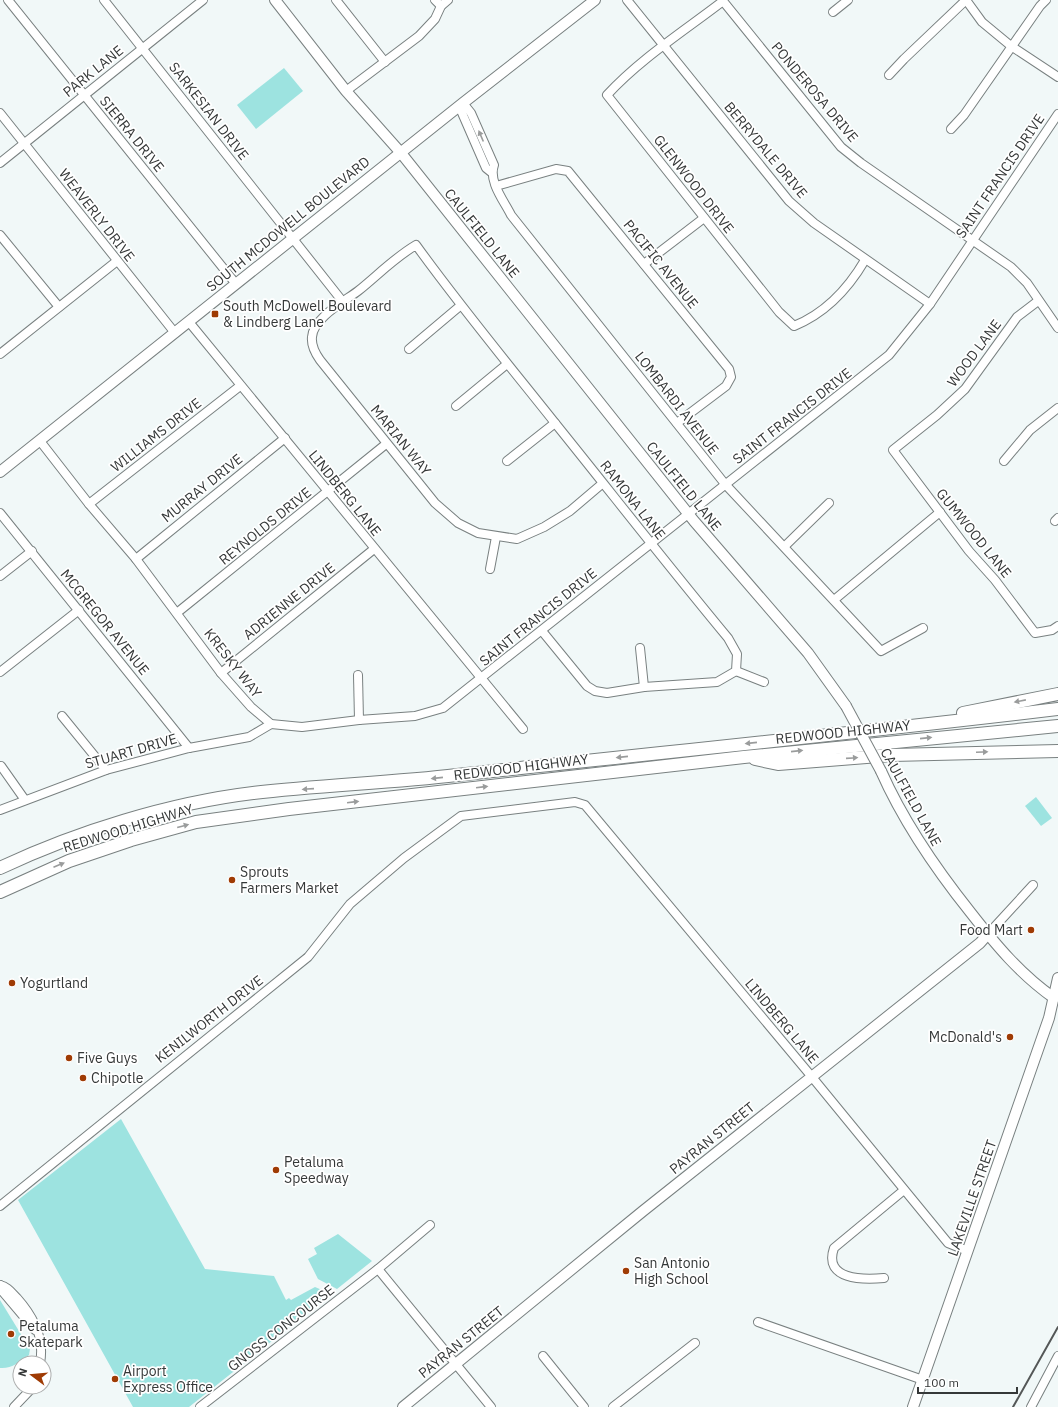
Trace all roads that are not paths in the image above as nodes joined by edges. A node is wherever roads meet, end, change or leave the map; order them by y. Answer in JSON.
{"nodes":[{"id":1,"x":8,"y":0,"type":"edge"},
{"id":2,"x":104,"y":0,"type":"edge"},
{"id":3,"x":203,"y":0,"type":"edge"},
{"id":4,"x":275,"y":0,"type":"edge"},
{"id":5,"x":336,"y":0,"type":"edge"},
{"id":6,"x":448,"y":0,"type":"edge"},
{"id":7,"x":595,"y":0,"type":"edge"},
{"id":8,"x":627,"y":0,"type":"edge"},
{"id":9,"x":848,"y":0,"type":"edge"},
{"id":10,"x":966,"y":0,"type":"edge"},
{"id":11,"x":1046,"y":0,"type":"edge"},
{"id":12,"x":723,"y":1,"type":"joint"},
{"id":13,"x":438,"y":3,"type":"edge"},
{"id":14,"x":833,"y":12,"type":"dead end"},
{"id":15,"x":1011,"y":46,"type":"junction"},
{"id":16,"x":663,"y":47,"type":"junction"},
{"id":17,"x":142,"y":48,"type":"junction"},
{"id":18,"x":385,"y":62,"type":"junction"},
{"id":19,"x":889,"y":75,"type":"dead end"},
{"id":20,"x":1058,"y":77,"type":"edge"},
{"id":21,"x":346,"y":91,"type":"junction"},
{"id":22,"x":84,"y":94,"type":"junction"},
{"id":23,"x":461,"y":105,"type":"junction"},
{"id":24,"x":0,"y":113,"type":"edge"},
{"id":25,"x":1058,"y":114,"type":"edge"},
{"id":26,"x":951,"y":129,"type":"dead end"},
{"id":27,"x":24,"y":143,"type":"junction"},
{"id":28,"x":401,"y":153,"type":"junction"},
{"id":29,"x":0,"y":163,"type":"edge"},
{"id":30,"x":496,"y":186,"type":"junction"},
{"id":31,"x":704,"y":218,"type":"junction"},
{"id":32,"x":0,"y":235,"type":"edge"},
{"id":33,"x":292,"y":240,"type":"junction"},
{"id":34,"x":973,"y":240,"type":"junction"},
{"id":35,"x":865,"y":260,"type":"junction"},
{"id":36,"x":117,"y":261,"type":"junction"},
{"id":37,"x":644,"y":264,"type":"junction"},
{"id":38,"x":236,"y":284,"type":"junction"},
{"id":39,"x":1038,"y":301,"type":"junction"},
{"id":40,"x":342,"y":302,"type":"junction"},
{"id":41,"x":930,"y":304,"type":"junction"},
{"id":42,"x":460,"y":306,"type":"junction"},
{"id":43,"x":59,"y":307,"type":"junction"},
{"id":44,"x":188,"y":322,"type":"junction"},
{"id":45,"x":1058,"y":328,"type":"edge"},
{"id":46,"x":176,"y":333,"type":"junction"},
{"id":47,"x":409,"y":349,"type":"dead end"},
{"id":48,"x":0,"y":354,"type":"edge"},
{"id":49,"x":507,"y":364,"type":"junction"},
{"id":50,"x":240,"y":386,"type":"junction"},
{"id":51,"x":456,"y":406,"type":"dead end"},
{"id":52,"x":1058,"y":408,"type":"edge"},
{"id":53,"x":555,"y":423,"type":"junction"},
{"id":54,"x":677,"y":423,"type":"junction"},
{"id":55,"x":285,"y":438,"type":"junction"},
{"id":56,"x":40,"y":441,"type":"junction"},
{"id":57,"x":386,"y":444,"type":"junction"},
{"id":58,"x":893,"y":450,"type":"joint"},
{"id":59,"x":507,"y":461,"type":"dead end"},
{"id":60,"x":1004,"y":461,"type":"dead end"},
{"id":61,"x":0,"y":472,"type":"edge"},
{"id":62,"x":603,"y":483,"type":"junction"},
{"id":63,"x":726,"y":484,"type":"junction"},
{"id":64,"x":329,"y":492,"type":"junction"},
{"id":65,"x":829,"y":503,"type":"dead end"},
{"id":66,"x":89,"y":504,"type":"junction"},
{"id":67,"x":940,"y":512,"type":"junction"},
{"id":68,"x":0,"y":513,"type":"edge"},
{"id":69,"x":688,"y":513,"type":"junction"},
{"id":70,"x":496,"y":537,"type":"junction"},
{"id":71,"x":650,"y":543,"type":"junction"},
{"id":72,"x":785,"y":546,"type":"junction"},
{"id":73,"x":374,"y":549,"type":"junction"},
{"id":74,"x":32,"y":551,"type":"junction"},
{"id":75,"x":136,"y":558,"type":"junction"},
{"id":76,"x":490,"y":569,"type":"dead end"},
{"id":77,"x":0,"y":576,"type":"edge"},
{"id":78,"x":834,"y":600,"type":"junction"},
{"id":79,"x":79,"y":610,"type":"junction"},
{"id":80,"x":178,"y":612,"type":"junction"},
{"id":81,"x":1058,"y":626,"type":"edge"},
{"id":82,"x":923,"y":628,"type":"dead end"},
{"id":83,"x":542,"y":631,"type":"junction"},
{"id":84,"x":640,"y":648,"type":"dead end"},
{"id":85,"x":736,"y":671,"type":"junction"},
{"id":86,"x":0,"y":672,"type":"edge"},
{"id":87,"x":222,"y":673,"type":"junction"},
{"id":88,"x":358,"y":675,"type":"dead end"},
{"id":89,"x":481,"y":680,"type":"junction"},
{"id":90,"x":764,"y":682,"type":"dead end"},
{"id":91,"x":644,"y":687,"type":"junction"},
{"id":92,"x":1058,"y":694,"type":"edge"},
{"id":93,"x":1058,"y":709,"type":"edge"},
{"id":94,"x":62,"y":716,"type":"dead end"},
{"id":95,"x":358,"y":720,"type":"junction"},
{"id":96,"x":271,"y":724,"type":"junction"},
{"id":97,"x":1058,"y":726,"type":"edge"},
{"id":98,"x":523,"y":729,"type":"dead end"},
{"id":99,"x":874,"y":731,"type":"junction"},
{"id":100,"x":189,"y":748,"type":"junction"},
{"id":101,"x":1058,"y":751,"type":"edge"},
{"id":102,"x":744,"y":757,"type":"junction"},
{"id":103,"x":1,"y":766,"type":"dead end"},
{"id":104,"x":106,"y":770,"type":"junction"},
{"id":105,"x":25,"y":800,"type":"junction"},
{"id":106,"x":580,"y":802,"type":"joint"},
{"id":107,"x":0,"y":810,"type":"edge"},
{"id":108,"x":0,"y":868,"type":"edge"},
{"id":109,"x":1033,"y":885,"type":"dead end"},
{"id":110,"x":1,"y":892,"type":"edge"},
{"id":111,"x":988,"y":934,"type":"junction"},
{"id":112,"x":1058,"y":978,"type":"edge"},
{"id":113,"x":1057,"y":998,"type":"edge"},
{"id":114,"x":812,"y":1076,"type":"junction"},
{"id":115,"x":904,"y":1190,"type":"junction"},
{"id":116,"x":0,"y":1206,"type":"edge"},
{"id":117,"x":430,"y":1225,"type":"dead end"},
{"id":118,"x":968,"y":1251,"type":"junction"},
{"id":119,"x":378,"y":1269,"type":"junction"},
{"id":120,"x":884,"y":1278,"type":"dead end"},
{"id":121,"x":0,"y":1285,"type":"edge"},
{"id":122,"x":758,"y":1322,"type":"dead end"},
{"id":123,"x":695,"y":1343,"type":"dead end"},
{"id":124,"x":40,"y":1355,"type":"edge"},
{"id":125,"x":543,"y":1356,"type":"dead end"},
{"id":126,"x":1058,"y":1356,"type":"edge"},
{"id":127,"x":457,"y":1364,"type":"junction"},
{"id":128,"x":923,"y":1380,"type":"junction"},
{"id":129,"x":25,"y":1395,"type":"edge"},
{"id":130,"x":14,"y":1407,"type":"edge"},
{"id":131,"x":200,"y":1407,"type":"edge"},
{"id":132,"x":403,"y":1407,"type":"edge"},
{"id":133,"x":491,"y":1407,"type":"edge"},
{"id":134,"x":584,"y":1407,"type":"edge"},
{"id":135,"x":613,"y":1407,"type":"edge"},
{"id":136,"x":913,"y":1407,"type":"edge"},
{"id":137,"x":1031,"y":1407,"type":"edge"}],
"edges":[{"from":1,"to":22,"type":"street","name":"SIERRA DRIVE"},
{"from":2,"to":17,"type":"street","name":"SARKESIAN DRIVE"},
{"from":3,"to":17,"type":"street","name":"PARK LANE"},
{"from":4,"to":21,"type":"main road","name":"CAULFIELD LANE"},
{"from":5,"to":18,"type":"street"},
{"from":6,"to":13,"type":"street"},
{"from":7,"to":23,"type":"main road","name":"SOUTH MCDOWELL BOULEVARD"},
{"from":8,"to":16,"type":"street","name":"BERRYDALE DRIVE"},
{"from":9,"to":14,"type":"street"},
{"from":10,"to":15,"type":"street"},
{"from":10,"to":19,"type":"street"},
{"from":11,"to":15,"type":"street"},
{"from":12,"to":16,"type":"street","name":"GLENWOOD DRIVE"},
{"from":12,"to":34,"type":"street","name":"PONDEROSA DRIVE"},
{"from":13,"to":18,"type":"street"},
{"from":15,"to":20,"type":"street"},
{"from":15,"to":26,"type":"street"},
{"from":16,"to":31,"type":"street","name":"GLENWOOD DRIVE"},
{"from":16,"to":35,"type":"street","name":"BERRYDALE DRIVE"},
{"from":17,"to":22,"type":"street","name":"PARK LANE"},
{"from":17,"to":33,"type":"street","name":"SARKESIAN DRIVE"},
{"from":18,"to":21,"type":"street"},
{"from":21,"to":28,"type":"main road","name":"CAULFIELD LANE"},
{"from":22,"to":27,"type":"street","name":"PARK LANE"},
{"from":22,"to":38,"type":"street","name":"SIERRA DRIVE"},
{"from":23,"to":28,"type":"main road","name":"SOUTH MCDOWELL BOULEVARD"},
{"from":23,"to":30,"type":"street","name":"LOMBARDI AVENUE"},
{"from":24,"to":27,"type":"street","name":"WEAVERLY DRIVE"},
{"from":25,"to":34,"type":"street","name":"SAINT FRANCIS DRIVE"},
{"from":27,"to":29,"type":"street","name":"PARK LANE"},
{"from":27,"to":36,"type":"street","name":"WEAVERLY DRIVE"},
{"from":28,"to":33,"type":"main road","name":"SOUTH MCDOWELL BOULEVARD"},
{"from":28,"to":69,"type":"main road","name":"CAULFIELD LANE"},
{"from":30,"to":37,"type":"street","name":"PACIFIC AVENUE"},
{"from":30,"to":54,"type":"street","name":"LOMBARDI AVENUE"},
{"from":31,"to":35,"type":"street","name":"GLENWOOD DRIVE"},
{"from":31,"to":37,"type":"street"},
{"from":32,"to":43,"type":"street"},
{"from":33,"to":38,"type":"main road","name":"SOUTH MCDOWELL BOULEVARD"},
{"from":33,"to":40,"type":"street"},
{"from":34,"to":39,"type":"street","name":"PONDEROSA DRIVE"},
{"from":34,"to":41,"type":"street","name":"SAINT FRANCIS DRIVE"},
{"from":35,"to":41,"type":"street","name":"BERRYDALE DRIVE"},
{"from":36,"to":43,"type":"street"},
{"from":36,"to":46,"type":"street","name":"WEAVERLY DRIVE"},
{"from":37,"to":54,"type":"street","name":"PACIFIC AVENUE"},
{"from":38,"to":44,"type":"main road","name":"SOUTH MCDOWELL BOULEVARD"},
{"from":39,"to":45,"type":"street","name":"PONDEROSA DRIVE"},
{"from":39,"to":58,"type":"street","name":"WOOD LANE"},
{"from":40,"to":42,"type":"street","name":"RAMONA LANE"},
{"from":40,"to":57,"type":"street","name":"MARIAN WAY"},
{"from":41,"to":63,"type":"street","name":"SAINT FRANCIS DRIVE"},
{"from":42,"to":47,"type":"street"},
{"from":42,"to":49,"type":"street","name":"RAMONA LANE"},
{"from":43,"to":48,"type":"street"},
{"from":44,"to":46,"type":"main road","name":"SOUTH MCDOWELL BOULEVARD"},
{"from":44,"to":50,"type":"street","name":"LINDBERG LANE"},
{"from":46,"to":56,"type":"main road","name":"SOUTH MCDOWELL BOULEVARD"},
{"from":49,"to":51,"type":"street"},
{"from":49,"to":53,"type":"street","name":"RAMONA LANE"},
{"from":50,"to":55,"type":"street","name":"LINDBERG LANE"},
{"from":50,"to":66,"type":"street","name":"WILLIAMS DRIVE"},
{"from":52,"to":60,"type":"street"},
{"from":53,"to":59,"type":"street"},
{"from":53,"to":62,"type":"street","name":"RAMONA LANE"},
{"from":54,"to":63,"type":"street","name":"LOMBARDI AVENUE"},
{"from":55,"to":64,"type":"street","name":"LINDBERG LANE"},
{"from":55,"to":75,"type":"street","name":"MURRAY DRIVE"},
{"from":56,"to":61,"type":"main road","name":"SOUTH MCDOWELL BOULEVARD"},
{"from":56,"to":66,"type":"street","name":"KRESKY WAY"},
{"from":57,"to":64,"type":"street","name":"REYNOLDS DRIVE"},
{"from":57,"to":70,"type":"street","name":"MARIAN WAY"},
{"from":58,"to":67,"type":"street","name":"GUMWOOD LANE"},
{"from":62,"to":70,"type":"street","name":"MARIAN WAY"},
{"from":62,"to":71,"type":"street","name":"RAMONA LANE"},
{"from":63,"to":69,"type":"street","name":"SAINT FRANCIS DRIVE"},
{"from":63,"to":72,"type":"street","name":"LOMBARDI AVENUE"},
{"from":64,"to":73,"type":"street","name":"LINDBERG LANE"},
{"from":64,"to":80,"type":"street","name":"REYNOLDS DRIVE"},
{"from":65,"to":72,"type":"street"},
{"from":66,"to":75,"type":"street","name":"KRESKY WAY"},
{"from":67,"to":78,"type":"street"},
{"from":67,"to":81,"type":"street","name":"GUMWOOD LANE"},
{"from":68,"to":74,"type":"street","name":"MCGREGOR AVENUE"},
{"from":69,"to":71,"type":"street","name":"SAINT FRANCIS DRIVE"},
{"from":69,"to":111,"type":"main road","name":"CAULFIELD LANE","bridge":true},
{"from":70,"to":76,"type":"street"},
{"from":71,"to":83,"type":"street","name":"SAINT FRANCIS DRIVE"},
{"from":71,"to":85,"type":"street","name":"RAMONA LANE"},
{"from":72,"to":78,"type":"street","name":"LOMBARDI AVENUE"},
{"from":73,"to":87,"type":"street","name":"ADRIENNE DRIVE"},
{"from":73,"to":89,"type":"street","name":"LINDBERG LANE"},
{"from":74,"to":77,"type":"street"},
{"from":74,"to":79,"type":"street","name":"MCGREGOR AVENUE"},
{"from":75,"to":80,"type":"street","name":"KRESKY WAY"},
{"from":78,"to":82,"type":"street","name":"LOMBARDI AVENUE"},
{"from":79,"to":86,"type":"street"},
{"from":79,"to":100,"type":"street","name":"MCGREGOR AVENUE"},
{"from":80,"to":87,"type":"street","name":"KRESKY WAY"},
{"from":83,"to":89,"type":"street","name":"SAINT FRANCIS DRIVE"},
{"from":83,"to":91,"type":"street"},
{"from":84,"to":91,"type":"street"},
{"from":85,"to":90,"type":"street"},
{"from":85,"to":91,"type":"street"},
{"from":87,"to":96,"type":"street","name":"KRESKY WAY"},
{"from":88,"to":95,"type":"street"},
{"from":89,"to":95,"type":"street"},
{"from":89,"to":98,"type":"street","name":"LINDBERG LANE"},
{"from":92,"to":99,"type":"highway","one_way":true},
{"from":93,"to":99,"type":"highway","name":"REDWOOD HIGHWAY"},
{"from":94,"to":104,"type":"street"},
{"from":95,"to":96,"type":"street"},
{"from":96,"to":100,"type":"street","name":"STUART DRIVE"},
{"from":102,"to":97,"type":"highway","name":"REDWOOD HIGHWAY","one_way":true},
{"from":99,"to":108,"type":"highway","name":"REDWOOD HIGHWAY","one_way":true},
{"from":100,"to":104,"type":"street","name":"STUART DRIVE"},
{"from":102,"to":101,"type":"highway","one_way":true},
{"from":110,"to":102,"type":"highway","name":"REDWOOD HIGHWAY","one_way":true},
{"from":103,"to":105,"type":"street"},
{"from":104,"to":105,"type":"street","name":"STUART DRIVE"},
{"from":105,"to":107,"type":"street","name":"STUART DRIVE"},
{"from":106,"to":114,"type":"street","name":"LINDBERG LANE"},
{"from":106,"to":116,"type":"street","name":"KENILWORTH DRIVE"},
{"from":109,"to":111,"type":"street","name":"PAYRAN STREET"},
{"from":111,"to":113,"type":"main road","name":"CAULFIELD LANE"},
{"from":111,"to":114,"type":"main road","name":"PAYRAN STREET"},
{"from":112,"to":113,"type":"main road","name":"LAKEVILLE STREET"},
{"from":113,"to":118,"type":"main road","name":"LAKEVILLE STREET"},
{"from":114,"to":115,"type":"street","name":"LINDBERG LANE"},
{"from":114,"to":127,"type":"main road","name":"PAYRAN STREET"},
{"from":115,"to":118,"type":"street","name":"LINDBERG LANE"},
{"from":115,"to":120,"type":"street"},
{"from":117,"to":119,"type":"street","name":"GNOSS CONCOURSE"},
{"from":118,"to":128,"type":"main road","name":"LAKEVILLE STREET"},
{"from":119,"to":127,"type":"street"},
{"from":119,"to":131,"type":"street","name":"GNOSS CONCOURSE"},
{"from":121,"to":124,"type":"street"},
{"from":122,"to":128,"type":"street"},
{"from":123,"to":135,"type":"street"},
{"from":125,"to":134,"type":"street"},
{"from":126,"to":137,"type":"street"},
{"from":127,"to":132,"type":"main road","name":"PAYRAN STREET"},
{"from":127,"to":133,"type":"street"},
{"from":128,"to":136,"type":"main road","name":"LAKEVILLE STREET"},
{"from":129,"to":130,"type":"street"}]}
